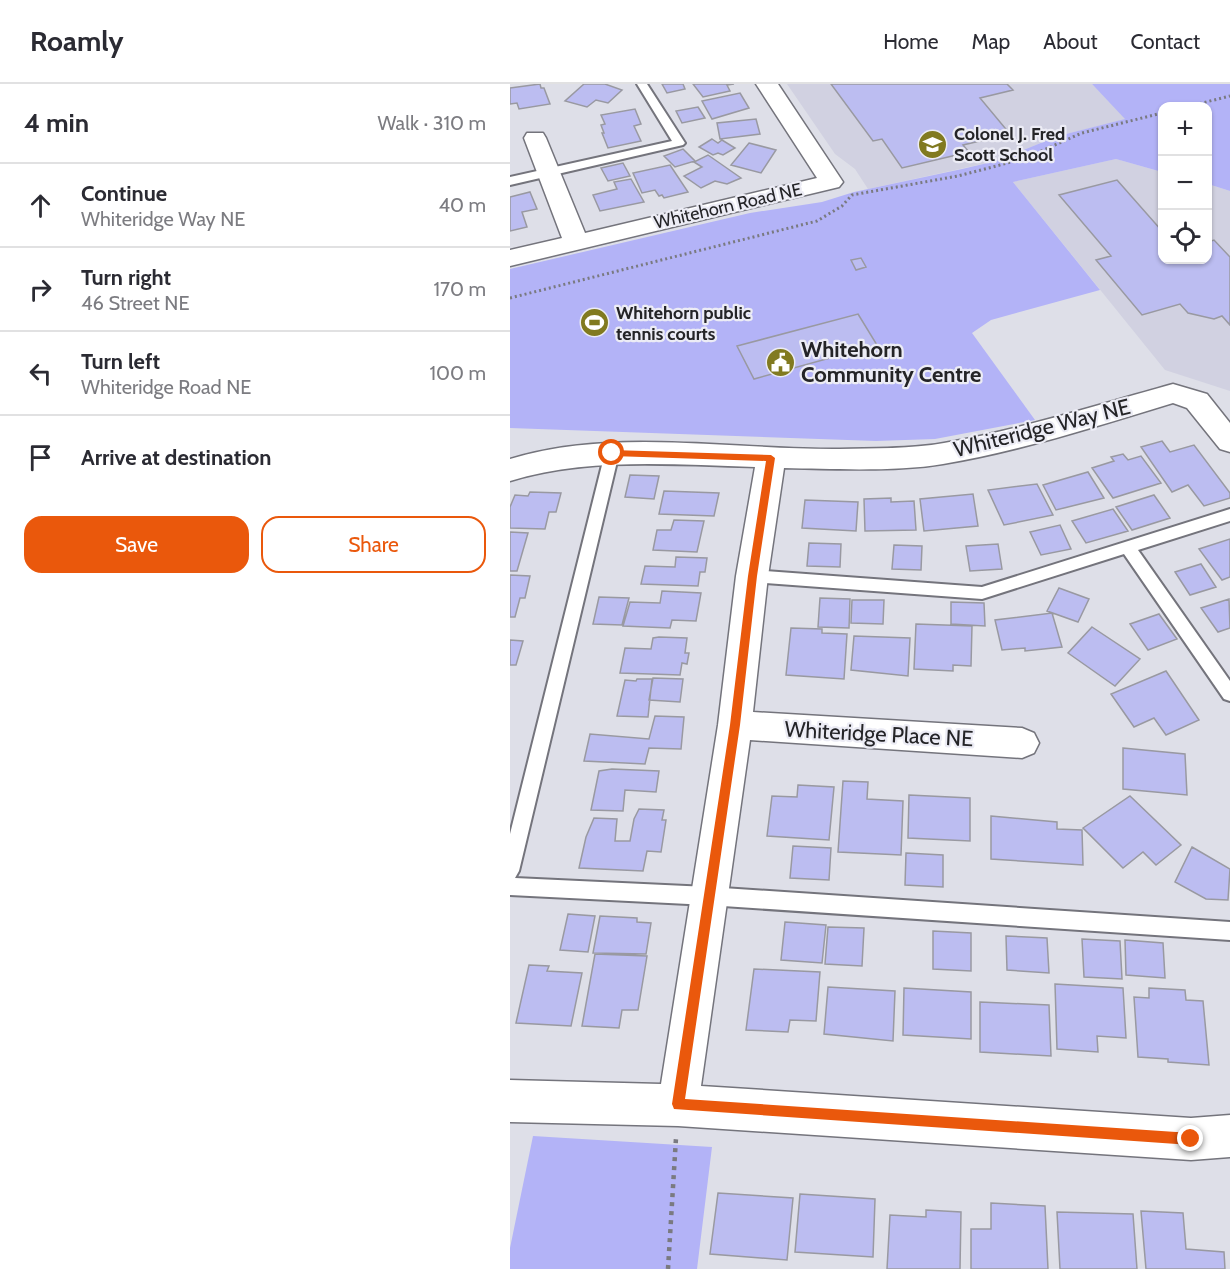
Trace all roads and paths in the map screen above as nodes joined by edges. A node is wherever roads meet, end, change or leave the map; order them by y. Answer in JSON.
{"nodes":[{"id":1,"x":642,"y":84,"type":"edge"},
{"id":2,"x":767,"y":84,"type":"edge"},
{"id":3,"x":1230,"y":96,"type":"edge"},
{"id":4,"x":1206,"y":102,"type":"edge"},
{"id":5,"x":1158,"y":114,"type":"edge"},
{"id":6,"x":535,"y":138,"type":"dead end"},
{"id":7,"x":547,"y":173,"type":"junction"},
{"id":8,"x":510,"y":181,"type":"edge"},
{"id":9,"x":576,"y":242,"type":"junction"},
{"id":10,"x":510,"y":258,"type":"edge"},
{"id":11,"x":510,"y":298,"type":"edge"},
{"id":12,"x":1230,"y":442,"type":"edge"},
{"id":13,"x":612,"y":453,"type":"junction"},
{"id":14,"x":771,"y":458,"type":"junction"},
{"id":15,"x":510,"y":470,"type":"edge"},
{"id":16,"x":1230,"y":515,"type":"edge"},
{"id":17,"x":1128,"y":548,"type":"junction"},
{"id":18,"x":752,"y":576,"type":"junction"},
{"id":19,"x":1230,"y":694,"type":"edge"},
{"id":20,"x":735,"y":725,"type":"junction"},
{"id":21,"x":1023,"y":742,"type":"dead end"},
{"id":22,"x":510,"y":871,"type":"edge"},
{"id":23,"x":510,"y":886,"type":"edge"},
{"id":24,"x":708,"y":896,"type":"junction"},
{"id":25,"x":1230,"y":931,"type":"edge"},
{"id":26,"x":510,"y":1101,"type":"edge"},
{"id":27,"x":678,"y":1104,"type":"junction"},
{"id":28,"x":1230,"y":1136,"type":"edge"},
{"id":29,"x":668,"y":1269,"type":"edge"}],
"edges":[{"from":1,"to":7,"type":"lane"},
{"from":2,"to":9,"type":"street","name":"Whitehorn Road NE"},
{"from":3,"to":4,"type":"path"},
{"from":5,"to":11,"type":"path"},
{"from":6,"to":7,"type":"street"},
{"from":7,"to":8,"type":"lane"},
{"from":7,"to":9,"type":"street"},
{"from":9,"to":10,"type":"street","name":"Whitehorn Road NE"},
{"from":12,"to":14,"type":"street","name":"Whiteridge Way NE"},
{"from":13,"to":14,"type":"street","name":"Whiteridge Way NE"},
{"from":13,"to":15,"type":"street","name":"Whiteridge Way NE"},
{"from":13,"to":22,"type":"lane"},
{"from":14,"to":18,"type":"street"},
{"from":16,"to":17,"type":"lane"},
{"from":17,"to":18,"type":"lane"},
{"from":17,"to":19,"type":"lane"},
{"from":18,"to":20,"type":"street"},
{"from":20,"to":21,"type":"street","name":"Whiteridge Place NE"},
{"from":20,"to":24,"type":"street"},
{"from":23,"to":24,"type":"lane"},
{"from":24,"to":25,"type":"lane"},
{"from":24,"to":27,"type":"street"},
{"from":26,"to":27,"type":"street"},
{"from":27,"to":28,"type":"street"},
{"from":27,"to":29,"type":"path"}]}
